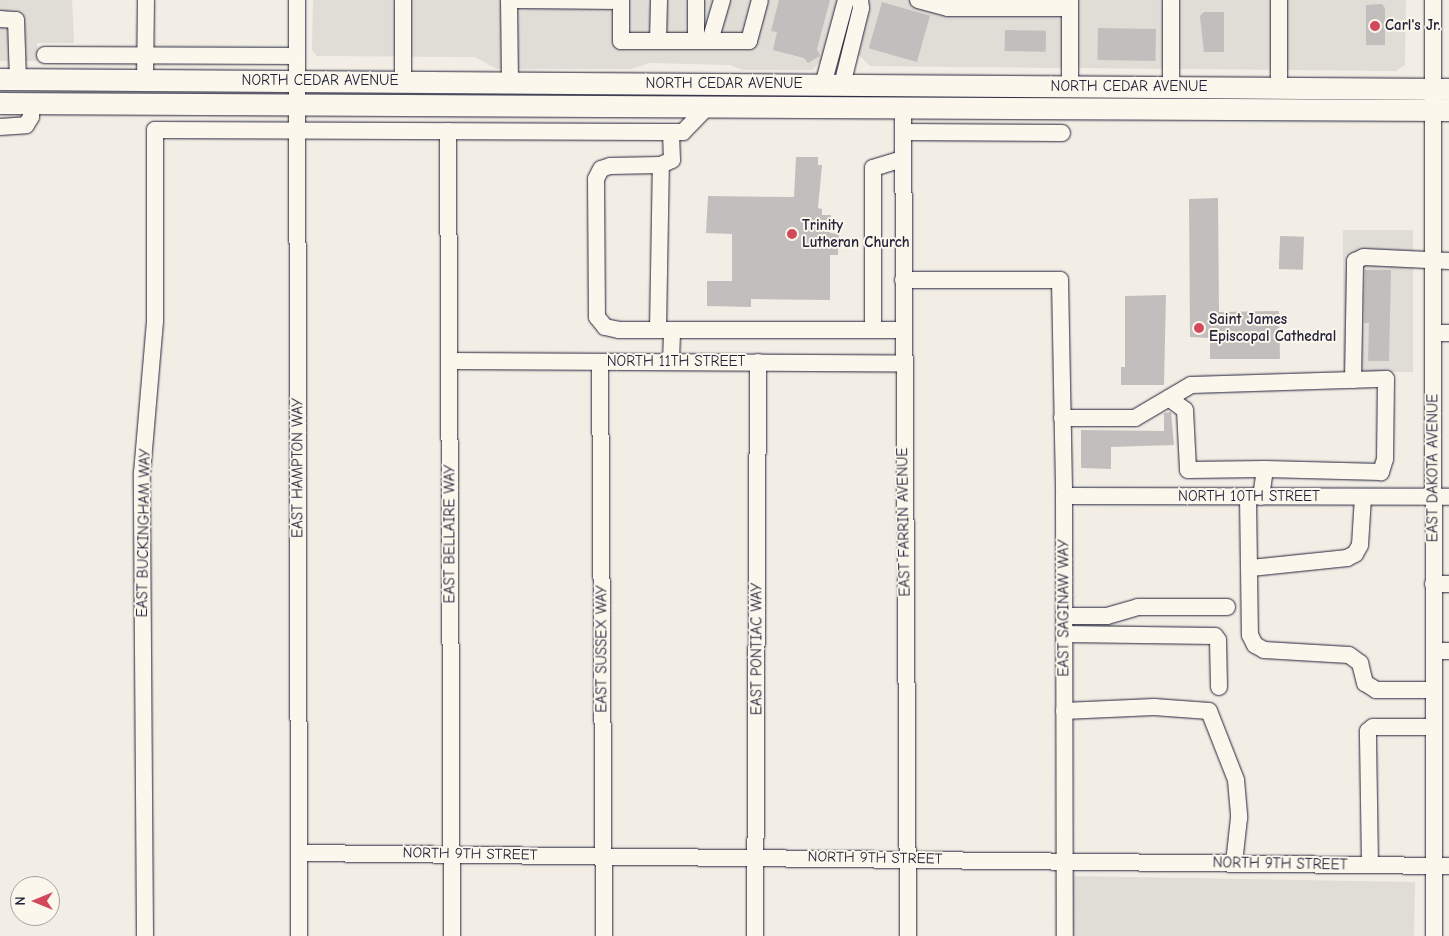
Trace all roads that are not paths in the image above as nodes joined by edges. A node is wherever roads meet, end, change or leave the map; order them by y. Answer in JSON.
{"nodes":[{"id":1,"x":146,"y":0,"type":"edge"},
{"id":2,"x":297,"y":0,"type":"edge"},
{"id":3,"x":403,"y":0,"type":"edge"},
{"id":4,"x":509,"y":0,"type":"edge"},
{"id":5,"x":518,"y":0,"type":"edge"},
{"id":6,"x":621,"y":0,"type":"edge"},
{"id":7,"x":659,"y":0,"type":"edge"},
{"id":8,"x":696,"y":0,"type":"edge"},
{"id":9,"x":722,"y":0,"type":"edge"},
{"id":10,"x":760,"y":0,"type":"edge"},
{"id":11,"x":846,"y":0,"type":"edge"},
{"id":12,"x":860,"y":0,"type":"edge"},
{"id":13,"x":918,"y":0,"type":"edge"},
{"id":14,"x":1171,"y":0,"type":"edge"},
{"id":15,"x":1280,"y":0,"type":"edge"},
{"id":16,"x":1433,"y":0,"type":"edge"},
{"id":17,"x":949,"y":4,"type":"edge"},
{"id":18,"x":997,"y":4,"type":"edge"},
{"id":19,"x":1034,"y":4,"type":"edge"},
{"id":20,"x":1069,"y":4,"type":"edge"},
{"id":21,"x":0,"y":20,"type":"edge"},
{"id":22,"x":658,"y":41,"type":"junction"},
{"id":23,"x":703,"y":41,"type":"junction"},
{"id":24,"x":45,"y":55,"type":"dead end"},
{"id":25,"x":145,"y":55,"type":"junction"},
{"id":26,"x":296,"y":56,"type":"junction"},
{"id":27,"x":9,"y":79,"type":"edge"},
{"id":28,"x":145,"y":81,"type":"junction"},
{"id":29,"x":296,"y":81,"type":"junction"},
{"id":30,"x":403,"y":82,"type":"junction"},
{"id":31,"x":510,"y":82,"type":"junction"},
{"id":32,"x":833,"y":85,"type":"junction"},
{"id":33,"x":1020,"y":86,"type":"junction"},
{"id":34,"x":1070,"y":86,"type":"junction"},
{"id":35,"x":1171,"y":87,"type":"junction"},
{"id":36,"x":1279,"y":88,"type":"junction"},
{"id":37,"x":1441,"y":89,"type":"edge"},
{"id":38,"x":0,"y":103,"type":"edge"},
{"id":39,"x":31,"y":103,"type":"junction"},
{"id":40,"x":296,"y":104,"type":"junction"},
{"id":41,"x":707,"y":107,"type":"junction"},
{"id":42,"x":903,"y":108,"type":"junction"},
{"id":43,"x":1035,"y":109,"type":"junction"},
{"id":44,"x":1441,"y":110,"type":"edge"},
{"id":45,"x":0,"y":127,"type":"edge"},
{"id":46,"x":296,"y":131,"type":"junction"},
{"id":47,"x":448,"y":131,"type":"junction"},
{"id":48,"x":677,"y":132,"type":"junction"},
{"id":49,"x":903,"y":132,"type":"junction"},
{"id":50,"x":1062,"y":133,"type":"dead end"},
{"id":51,"x":903,"y":159,"type":"junction"},
{"id":52,"x":661,"y":165,"type":"junction"},
{"id":53,"x":1441,"y":261,"type":"edge"},
{"id":54,"x":903,"y":280,"type":"junction"},
{"id":55,"x":665,"y":330,"type":"junction"},
{"id":56,"x":873,"y":330,"type":"junction"},
{"id":57,"x":903,"y":330,"type":"junction"},
{"id":58,"x":1441,"y":333,"type":"edge"},
{"id":59,"x":449,"y":362,"type":"junction"},
{"id":60,"x":600,"y":362,"type":"junction"},
{"id":61,"x":671,"y":362,"type":"junction"},
{"id":62,"x":758,"y":362,"type":"junction"},
{"id":63,"x":903,"y":363,"type":"junction"},
{"id":64,"x":1353,"y":380,"type":"junction"},
{"id":65,"x":1169,"y":398,"type":"junction"},
{"id":66,"x":1062,"y":418,"type":"junction"},
{"id":67,"x":1441,"y":464,"type":"edge"},
{"id":68,"x":1264,"y":469,"type":"junction"},
{"id":69,"x":1064,"y":496,"type":"junction"},
{"id":70,"x":1255,"y":497,"type":"junction"},
{"id":71,"x":1363,"y":497,"type":"junction"},
{"id":72,"x":1441,"y":497,"type":"edge"},
{"id":73,"x":1251,"y":568,"type":"junction"},
{"id":74,"x":1441,"y":584,"type":"edge"},
{"id":75,"x":1227,"y":607,"type":"dead end"},
{"id":76,"x":1064,"y":616,"type":"junction"},
{"id":77,"x":1064,"y":634,"type":"junction"},
{"id":78,"x":1441,"y":651,"type":"edge"},
{"id":79,"x":1219,"y":687,"type":"dead end"},
{"id":80,"x":1434,"y":690,"type":"junction"},
{"id":81,"x":1064,"y":710,"type":"junction"},
{"id":82,"x":1434,"y":727,"type":"junction"},
{"id":83,"x":301,"y":853,"type":"junction"},
{"id":84,"x":452,"y":854,"type":"junction"},
{"id":85,"x":604,"y":856,"type":"junction"},
{"id":86,"x":755,"y":856,"type":"junction"},
{"id":87,"x":908,"y":859,"type":"junction"},
{"id":88,"x":1064,"y":861,"type":"junction"},
{"id":89,"x":1234,"y":863,"type":"junction"},
{"id":90,"x":1370,"y":865,"type":"junction"},
{"id":91,"x":1442,"y":866,"type":"edge"},
{"id":92,"x":144,"y":936,"type":"edge"},
{"id":93,"x":299,"y":936,"type":"edge"},
{"id":94,"x":452,"y":936,"type":"edge"},
{"id":95,"x":604,"y":936,"type":"edge"},
{"id":96,"x":755,"y":936,"type":"edge"},
{"id":97,"x":908,"y":936,"type":"edge"},
{"id":98,"x":1064,"y":936,"type":"edge"},
{"id":99,"x":1434,"y":936,"type":"edge"}],
"edges":[{"from":1,"to":25,"type":"street"},
{"from":2,"to":26,"type":"street","name":"EAST HAMPTON WAY"},
{"from":3,"to":30,"type":"street"},
{"from":4,"to":31,"type":"street"},
{"from":5,"to":6,"type":"street"},
{"from":6,"to":22,"type":"street"},
{"from":7,"to":22,"type":"street"},
{"from":8,"to":23,"type":"street"},
{"from":9,"to":23,"type":"street"},
{"from":10,"to":23,"type":"street"},
{"from":11,"to":32,"type":"street"},
{"from":12,"to":32,"type":"street"},
{"from":13,"to":17,"type":"street"},
{"from":14,"to":35,"type":"street"},
{"from":15,"to":36,"type":"street"},
{"from":16,"to":37,"type":"street","name":"EAST DAKOTA AVENUE"},
{"from":17,"to":18,"type":"street"},
{"from":18,"to":19,"type":"street"},
{"from":19,"to":20,"type":"street"},
{"from":20,"to":34,"type":"street"},
{"from":21,"to":27,"type":"street"},
{"from":22,"to":23,"type":"street"},
{"from":24,"to":25,"type":"street"},
{"from":25,"to":26,"type":"street"},
{"from":25,"to":28,"type":"street"},
{"from":26,"to":29,"type":"street","name":"EAST HAMPTON WAY"},
{"from":27,"to":28,"type":"main road","name":"NORTH CEDAR AVENUE"},
{"from":28,"to":29,"type":"main road","name":"NORTH CEDAR AVENUE"},
{"from":29,"to":30,"type":"main road","name":"NORTH CEDAR AVENUE"},
{"from":29,"to":40,"type":"street","name":"EAST HAMPTON WAY"},
{"from":30,"to":31,"type":"main road","name":"NORTH CEDAR AVENUE"},
{"from":31,"to":32,"type":"main road","name":"NORTH CEDAR AVENUE"},
{"from":32,"to":33,"type":"main road","name":"NORTH CEDAR AVENUE"},
{"from":32,"to":41,"type":"main road"},
{"from":33,"to":34,"type":"main road","name":"NORTH CEDAR AVENUE"},
{"from":33,"to":42,"type":"main road"},
{"from":34,"to":35,"type":"main road","name":"NORTH CEDAR AVENUE"},
{"from":35,"to":36,"type":"main road","name":"NORTH CEDAR AVENUE"},
{"from":35,"to":43,"type":"main road"},
{"from":36,"to":37,"type":"main road","name":"NORTH CEDAR AVENUE"},
{"from":37,"to":44,"type":"street","name":"EAST DAKOTA AVENUE"},
{"from":38,"to":39,"type":"main road","name":"NORTH CEDAR AVENUE"},
{"from":39,"to":40,"type":"main road","name":"NORTH CEDAR AVENUE"},
{"from":39,"to":45,"type":"street"},
{"from":40,"to":41,"type":"main road","name":"NORTH CEDAR AVENUE"},
{"from":40,"to":46,"type":"street","name":"EAST HAMPTON WAY"},
{"from":41,"to":42,"type":"main road","name":"NORTH CEDAR AVENUE"},
{"from":41,"to":48,"type":"street"},
{"from":42,"to":43,"type":"main road","name":"NORTH CEDAR AVENUE"},
{"from":42,"to":49,"type":"street","name":"EAST FARRIN AVENUE"},
{"from":43,"to":44,"type":"main road","name":"NORTH CEDAR AVENUE"},
{"from":44,"to":53,"type":"street","name":"EAST DAKOTA AVENUE"},
{"from":46,"to":47,"type":"street"},
{"from":46,"to":83,"type":"street","name":"EAST HAMPTON WAY"},
{"from":46,"to":92,"type":"street","name":"EAST BUCKINGHAM WAY"},
{"from":47,"to":48,"type":"street"},
{"from":47,"to":59,"type":"street","name":"EAST BELLAIRE WAY"},
{"from":48,"to":52,"type":"street"},
{"from":49,"to":50,"type":"street"},
{"from":49,"to":51,"type":"street","name":"EAST FARRIN AVENUE"},
{"from":51,"to":54,"type":"street","name":"EAST FARRIN AVENUE"},
{"from":51,"to":56,"type":"street"},
{"from":52,"to":55,"type":"street"},
{"from":52,"to":55,"type":"street"},
{"from":53,"to":58,"type":"street","name":"EAST DAKOTA AVENUE"},
{"from":53,"to":64,"type":"street"},
{"from":54,"to":57,"type":"street","name":"EAST FARRIN AVENUE"},
{"from":54,"to":66,"type":"street","name":"EAST SAGINAW WAY"},
{"from":55,"to":56,"type":"street"},
{"from":55,"to":61,"type":"street"},
{"from":56,"to":57,"type":"street"},
{"from":57,"to":63,"type":"street","name":"EAST FARRIN AVENUE"},
{"from":58,"to":67,"type":"street","name":"EAST DAKOTA AVENUE"},
{"from":59,"to":60,"type":"street","name":"NORTH 11TH STREET"},
{"from":59,"to":84,"type":"street","name":"EAST BELLAIRE WAY"},
{"from":60,"to":61,"type":"street","name":"NORTH 11TH STREET"},
{"from":60,"to":85,"type":"street","name":"EAST SUSSEX WAY"},
{"from":61,"to":62,"type":"street","name":"NORTH 11TH STREET"},
{"from":62,"to":63,"type":"street","name":"NORTH 11TH STREET"},
{"from":62,"to":86,"type":"street","name":"EAST PONTIAC WAY"},
{"from":63,"to":87,"type":"street","name":"EAST FARRIN AVENUE"},
{"from":64,"to":65,"type":"street"},
{"from":64,"to":68,"type":"street"},
{"from":65,"to":66,"type":"street"},
{"from":65,"to":68,"type":"street"},
{"from":66,"to":69,"type":"street","name":"EAST SAGINAW WAY"},
{"from":67,"to":72,"type":"street","name":"EAST DAKOTA AVENUE"},
{"from":68,"to":70,"type":"street"},
{"from":69,"to":70,"type":"street","name":"NORTH 10TH STREET"},
{"from":69,"to":76,"type":"street","name":"EAST SAGINAW WAY"},
{"from":70,"to":71,"type":"street","name":"NORTH 10TH STREET"},
{"from":70,"to":73,"type":"street"},
{"from":71,"to":72,"type":"street","name":"NORTH 10TH STREET"},
{"from":71,"to":73,"type":"street"},
{"from":72,"to":74,"type":"street","name":"EAST DAKOTA AVENUE"},
{"from":73,"to":80,"type":"street"},
{"from":74,"to":78,"type":"street","name":"EAST DAKOTA AVENUE"},
{"from":75,"to":76,"type":"street"},
{"from":76,"to":77,"type":"street","name":"EAST SAGINAW WAY"},
{"from":77,"to":79,"type":"street"},
{"from":77,"to":81,"type":"street","name":"EAST SAGINAW WAY"},
{"from":78,"to":80,"type":"street","name":"EAST DAKOTA AVENUE"},
{"from":80,"to":82,"type":"street","name":"EAST DAKOTA AVENUE"},
{"from":81,"to":88,"type":"street","name":"EAST SAGINAW WAY"},
{"from":81,"to":89,"type":"street"},
{"from":82,"to":90,"type":"street"},
{"from":82,"to":91,"type":"street","name":"EAST DAKOTA AVENUE"},
{"from":83,"to":84,"type":"street","name":"NORTH 9TH STREET"},
{"from":83,"to":93,"type":"street","name":"EAST HAMPTON WAY"},
{"from":84,"to":85,"type":"street","name":"NORTH 9TH STREET"},
{"from":84,"to":94,"type":"street","name":"EAST BELLAIRE WAY"},
{"from":85,"to":86,"type":"street","name":"NORTH 9TH STREET"},
{"from":85,"to":95,"type":"street","name":"EAST SUSSEX WAY"},
{"from":86,"to":87,"type":"street","name":"NORTH 9TH STREET"},
{"from":86,"to":96,"type":"street","name":"EAST PONTIAC WAY"},
{"from":87,"to":88,"type":"street","name":"NORTH 9TH STREET"},
{"from":87,"to":97,"type":"street","name":"EAST FARRIN AVENUE"},
{"from":88,"to":89,"type":"street","name":"NORTH 9TH STREET"},
{"from":88,"to":98,"type":"street","name":"EAST SAGINAW WAY"},
{"from":89,"to":90,"type":"street","name":"NORTH 9TH STREET"},
{"from":90,"to":91,"type":"street","name":"NORTH 9TH STREET"},
{"from":91,"to":99,"type":"street","name":"EAST DAKOTA AVENUE"}]}
